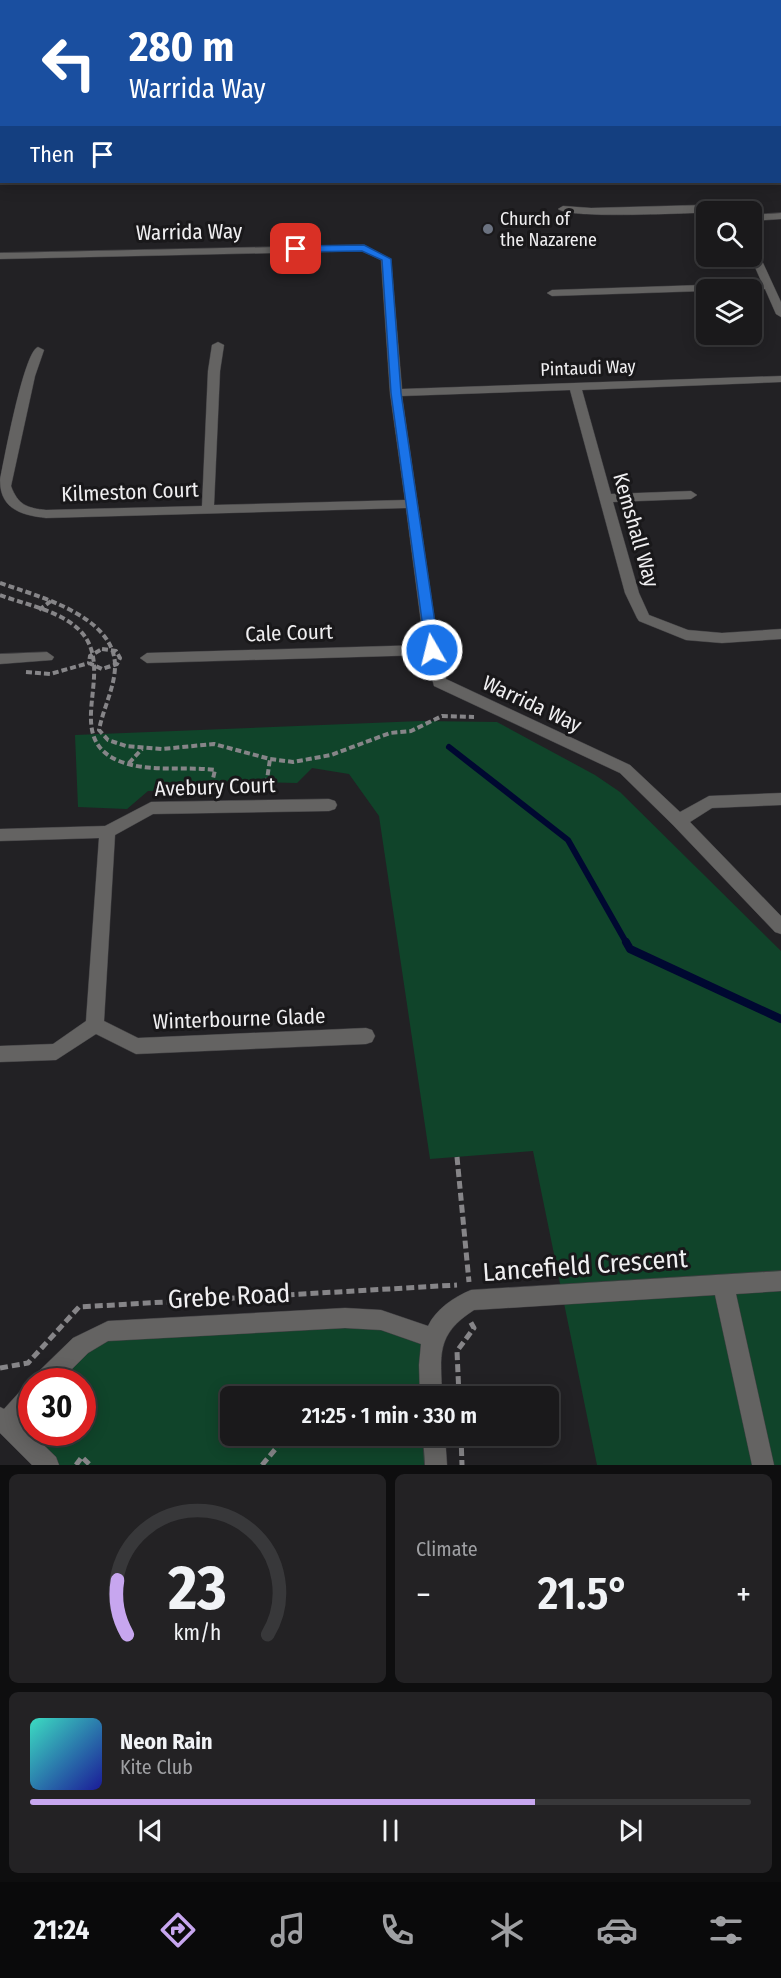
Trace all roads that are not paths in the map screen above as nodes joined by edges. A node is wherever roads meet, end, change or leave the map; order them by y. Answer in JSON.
{"nodes":[{"id":1,"x":696,"y":208,"type":"edge"},
{"id":2,"x":564,"y":209,"type":"dead end"},
{"id":3,"x":781,"y":216,"type":"edge"},
{"id":4,"x":762,"y":217,"type":"edge"},
{"id":5,"x":0,"y":256,"type":"edge"},
{"id":6,"x":760,"y":267,"type":"edge"},
{"id":7,"x":768,"y":286,"type":"junction"},
{"id":8,"x":552,"y":293,"type":"dead end"},
{"id":9,"x":781,"y":314,"type":"edge"},
{"id":10,"x":218,"y":345,"type":"dead end"},
{"id":11,"x":38,"y":350,"type":"dead end"},
{"id":12,"x":781,"y":379,"type":"edge"},
{"id":13,"x":575,"y":386,"type":"junction"},
{"id":14,"x":396,"y":393,"type":"junction"},
{"id":15,"x":690,"y":495,"type":"dead end"},
{"id":16,"x":605,"y":498,"type":"junction"},
{"id":17,"x":412,"y":504,"type":"junction"},
{"id":18,"x":208,"y":508,"type":"junction"},
{"id":19,"x":781,"y":634,"type":"edge"},
{"id":20,"x":432,"y":650,"type":"junction"},
{"id":21,"x":47,"y":657,"type":"dead end"},
{"id":22,"x":0,"y":658,"type":"edge"},
{"id":23,"x":147,"y":658,"type":"dead end"},
{"id":24,"x":781,"y":799,"type":"edge"},
{"id":25,"x":329,"y":805,"type":"dead end"},
{"id":26,"x":679,"y":821,"type":"junction"},
{"id":27,"x":107,"y":832,"type":"junction"},
{"id":28,"x":0,"y":835,"type":"edge"},
{"id":29,"x":781,"y":927,"type":"edge"},
{"id":30,"x":95,"y":1025,"type":"junction"},
{"id":31,"x":366,"y":1036,"type":"dead end"},
{"id":32,"x":0,"y":1054,"type":"edge"},
{"id":33,"x":781,"y":1281,"type":"edge"},
{"id":34,"x":723,"y":1284,"type":"junction"},
{"id":35,"x":433,"y":1338,"type":"junction"},
{"id":36,"x":56,"y":1368,"type":"edge"},
{"id":37,"x":430,"y":1386,"type":"edge"},
{"id":38,"x":18,"y":1411,"type":"edge"},
{"id":39,"x":4,"y":1427,"type":"edge"},
{"id":40,"x":435,"y":1446,"type":"edge"},
{"id":41,"x":48,"y":1465,"type":"edge"},
{"id":42,"x":436,"y":1465,"type":"edge"},
{"id":43,"x":763,"y":1465,"type":"edge"}],
"edges":[{"from":1,"to":2,"type":"street"},
{"from":3,"to":4,"type":"street"},
{"from":5,"to":14,"type":"street","name":"Warrida Way"},
{"from":6,"to":7,"type":"street"},
{"from":7,"to":8,"type":"street"},
{"from":7,"to":9,"type":"street"},
{"from":10,"to":18,"type":"street"},
{"from":11,"to":18,"type":"street","name":"Kilmeston Court"},
{"from":12,"to":13,"type":"street","name":"Pintaudi Way"},
{"from":13,"to":14,"type":"street","name":"Pintaudi Way"},
{"from":13,"to":16,"type":"street","name":"Kemshall Way"},
{"from":14,"to":17,"type":"street","name":"Warrida Way"},
{"from":15,"to":16,"type":"street"},
{"from":16,"to":19,"type":"street","name":"Kemshall Way"},
{"from":17,"to":18,"type":"street","name":"Kilmeston Court"},
{"from":17,"to":20,"type":"street","name":"Warrida Way"},
{"from":20,"to":23,"type":"street","name":"Cale Court"},
{"from":20,"to":26,"type":"street","name":"Warrida Way"},
{"from":21,"to":22,"type":"street"},
{"from":24,"to":26,"type":"street"},
{"from":25,"to":27,"type":"street","name":"Avebury Court"},
{"from":26,"to":29,"type":"street","name":"Warrida Way"},
{"from":27,"to":28,"type":"street"},
{"from":27,"to":30,"type":"street"},
{"from":30,"to":31,"type":"street","name":"Winterbourne Glade"},
{"from":30,"to":32,"type":"street"},
{"from":33,"to":34,"type":"street","name":"Lancefield Crescent"},
{"from":34,"to":35,"type":"street","name":"Lancefield Crescent"},
{"from":34,"to":43,"type":"street"},
{"from":35,"to":36,"type":"street","name":"Grebe Road"},
{"from":35,"to":37,"type":"street","name":"Lancefield Crescent"},
{"from":38,"to":39,"type":"street"},
{"from":39,"to":41,"type":"street"},
{"from":40,"to":42,"type":"street"}]}
